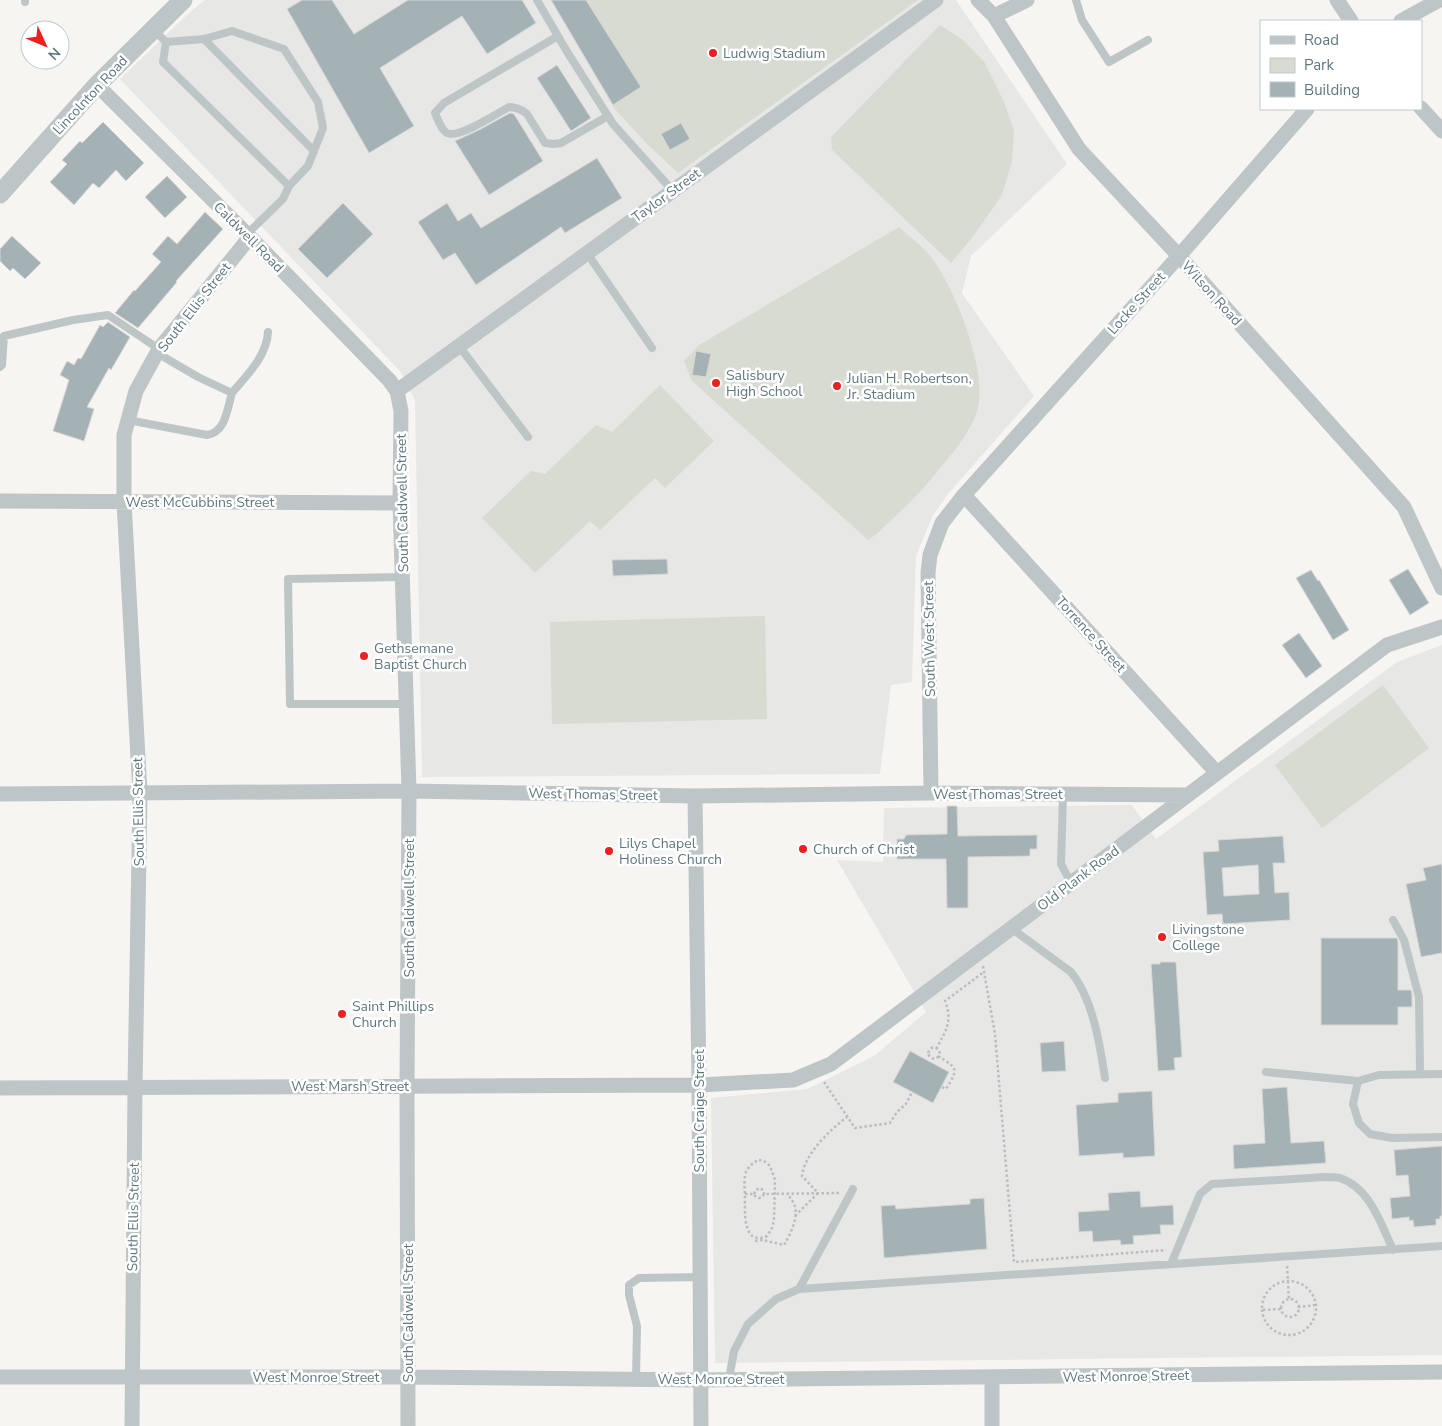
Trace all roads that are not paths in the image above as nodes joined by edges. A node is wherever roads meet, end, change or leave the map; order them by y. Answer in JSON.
{"nodes":[{"id":1,"x":183,"y":0,"type":"edge"},
{"id":2,"x":537,"y":0,"type":"edge"},
{"id":3,"x":936,"y":0,"type":"edge"},
{"id":4,"x":978,"y":0,"type":"edge"},
{"id":5,"x":1027,"y":0,"type":"edge"},
{"id":6,"x":1076,"y":0,"type":"edge"},
{"id":7,"x":1337,"y":0,"type":"edge"},
{"id":8,"x":1438,"y":0,"type":"edge"},
{"id":9,"x":994,"y":16,"type":"junction"},
{"id":10,"x":1350,"y":20,"type":"edge"},
{"id":11,"x":1403,"y":20,"type":"edge"},
{"id":12,"x":159,"y":36,"type":"junction"},
{"id":13,"x":558,"y":36,"type":"junction"},
{"id":14,"x":204,"y":39,"type":"junction"},
{"id":15,"x":1148,"y":40,"type":"dead end"},
{"id":16,"x":98,"y":84,"type":"junction"},
{"id":17,"x":1422,"y":109,"type":"edge"},
{"id":18,"x":1306,"y":110,"type":"edge"},
{"id":19,"x":608,"y":116,"type":"junction"},
{"id":20,"x":1442,"y":131,"type":"edge"},
{"id":21,"x":314,"y":151,"type":"junction"},
{"id":22,"x":289,"y":186,"type":"junction"},
{"id":23,"x":672,"y":191,"type":"junction"},
{"id":24,"x":0,"y":194,"type":"edge"},
{"id":25,"x":248,"y":236,"type":"junction"},
{"id":26,"x":587,"y":253,"type":"junction"},
{"id":27,"x":1179,"y":256,"type":"junction"},
{"id":28,"x":268,"y":332,"type":"dead end"},
{"id":29,"x":460,"y":346,"type":"junction"},
{"id":30,"x":652,"y":348,"type":"dead end"},
{"id":31,"x":158,"y":351,"type":"junction"},
{"id":32,"x":0,"y":367,"type":"edge"},
{"id":33,"x":397,"y":391,"type":"junction"},
{"id":34,"x":232,"y":394,"type":"junction"},
{"id":35,"x":128,"y":420,"type":"junction"},
{"id":36,"x":528,"y":437,"type":"dead end"},
{"id":37,"x":964,"y":495,"type":"junction"},
{"id":38,"x":0,"y":501,"type":"edge"},
{"id":39,"x":124,"y":502,"type":"junction"},
{"id":40,"x":400,"y":503,"type":"junction"},
{"id":41,"x":403,"y":577,"type":"junction"},
{"id":42,"x":1442,"y":588,"type":"edge"},
{"id":43,"x":1442,"y":627,"type":"edge"},
{"id":44,"x":407,"y":704,"type":"junction"},
{"id":45,"x":1218,"y":773,"type":"junction"},
{"id":46,"x":410,"y":791,"type":"junction"},
{"id":47,"x":931,"y":793,"type":"junction"},
{"id":48,"x":0,"y":794,"type":"edge"},
{"id":49,"x":140,"y":794,"type":"junction"},
{"id":50,"x":1063,"y":794,"type":"junction"},
{"id":51,"x":1187,"y":795,"type":"junction"},
{"id":52,"x":695,"y":796,"type":"junction"},
{"id":53,"x":1071,"y":883,"type":"junction"},
{"id":54,"x":1393,"y":920,"type":"dead end"},
{"id":55,"x":1011,"y":928,"type":"junction"},
{"id":56,"x":1266,"y":1072,"type":"dead end"},
{"id":57,"x":1420,"y":1074,"type":"junction"},
{"id":58,"x":1442,"y":1074,"type":"edge"},
{"id":59,"x":1105,"y":1078,"type":"dead end"},
{"id":60,"x":1358,"y":1081,"type":"junction"},
{"id":61,"x":700,"y":1085,"type":"junction"},
{"id":62,"x":407,"y":1086,"type":"junction"},
{"id":63,"x":135,"y":1087,"type":"junction"},
{"id":64,"x":0,"y":1088,"type":"edge"},
{"id":65,"x":1442,"y":1137,"type":"edge"},
{"id":66,"x":852,"y":1191,"type":"road end"},
{"id":67,"x":1442,"y":1246,"type":"edge"},
{"id":68,"x":1393,"y":1250,"type":"junction"},
{"id":69,"x":1171,"y":1264,"type":"junction"},
{"id":70,"x":700,"y":1277,"type":"junction"},
{"id":71,"x":799,"y":1289,"type":"junction"},
{"id":72,"x":1442,"y":1372,"type":"edge"},
{"id":73,"x":0,"y":1377,"type":"edge"},
{"id":74,"x":132,"y":1377,"type":"junction"},
{"id":75,"x":408,"y":1377,"type":"junction"},
{"id":76,"x":992,"y":1378,"type":"junction"},
{"id":77,"x":636,"y":1379,"type":"junction"},
{"id":78,"x":729,"y":1379,"type":"junction"},
{"id":79,"x":700,"y":1380,"type":"junction"},
{"id":80,"x":132,"y":1426,"type":"edge"},
{"id":81,"x":408,"y":1426,"type":"edge"},
{"id":82,"x":701,"y":1426,"type":"edge"},
{"id":83,"x":992,"y":1426,"type":"edge"}],
"edges":[{"from":1,"to":12,"type":"street","name":"Lincolnton Road"},
{"from":2,"to":13,"type":"lane"},
{"from":3,"to":23,"type":"street","name":"Taylor Street"},
{"from":4,"to":9,"type":"street","name":"Wilson Road"},
{"from":5,"to":9,"type":"street"},
{"from":6,"to":15,"type":"lane"},
{"from":7,"to":10,"type":"street"},
{"from":8,"to":11,"type":"street"},
{"from":9,"to":27,"type":"street","name":"Wilson Road"},
{"from":12,"to":14,"type":"lane"},
{"from":12,"to":16,"type":"street","name":"Lincolnton Road"},
{"from":12,"to":22,"type":"lane"},
{"from":13,"to":19,"type":"lane"},
{"from":13,"to":19,"type":"lane"},
{"from":14,"to":21,"type":"lane"},
{"from":14,"to":21,"type":"lane"},
{"from":16,"to":24,"type":"street","name":"Lincolnton Road"},
{"from":16,"to":25,"type":"street","name":"Caldwell Road"},
{"from":17,"to":20,"type":"street"},
{"from":18,"to":27,"type":"street","name":"Locke Street"},
{"from":19,"to":23,"type":"lane"},
{"from":21,"to":22,"type":"lane"},
{"from":22,"to":25,"type":"lane"},
{"from":23,"to":26,"type":"street","name":"Taylor Street"},
{"from":25,"to":31,"type":"street","name":"South Ellis Street"},
{"from":25,"to":33,"type":"street","name":"Caldwell Road"},
{"from":26,"to":29,"type":"street","name":"Taylor Street"},
{"from":26,"to":30,"type":"lane"},
{"from":27,"to":37,"type":"street","name":"Locke Street"},
{"from":27,"to":42,"type":"street","name":"Wilson Road"},
{"from":28,"to":34,"type":"lane"},
{"from":29,"to":33,"type":"street","name":"Taylor Street"},
{"from":29,"to":36,"type":"lane"},
{"from":31,"to":32,"type":"lane"},
{"from":31,"to":34,"type":"lane"},
{"from":31,"to":35,"type":"street","name":"South Ellis Street"},
{"from":33,"to":40,"type":"street","name":"South Caldwell Street"},
{"from":34,"to":35,"type":"lane"},
{"from":35,"to":39,"type":"street","name":"South Ellis Street"},
{"from":37,"to":45,"type":"street","name":"Torrence Street"},
{"from":37,"to":47,"type":"street","name":"South West Street"},
{"from":38,"to":39,"type":"street","name":"West McCubbins Street"},
{"from":39,"to":40,"type":"street","name":"West McCubbins Street"},
{"from":39,"to":49,"type":"street","name":"South Ellis Street"},
{"from":40,"to":41,"type":"street","name":"South Caldwell Street"},
{"from":41,"to":44,"type":"street","name":"South Caldwell Street"},
{"from":41,"to":44,"type":"lane"},
{"from":43,"to":45,"type":"street","name":"Old Plank Road"},
{"from":44,"to":46,"type":"street","name":"South Caldwell Street"},
{"from":45,"to":51,"type":"street","name":"Old Plank Road"},
{"from":46,"to":49,"type":"street","name":"West Thomas Street"},
{"from":46,"to":52,"type":"street","name":"West Thomas Street"},
{"from":46,"to":62,"type":"street","name":"South Caldwell Street"},
{"from":47,"to":50,"type":"street","name":"West Thomas Street"},
{"from":47,"to":52,"type":"street","name":"West Thomas Street"},
{"from":48,"to":49,"type":"street","name":"West Thomas Street"},
{"from":49,"to":63,"type":"street","name":"South Ellis Street"},
{"from":50,"to":51,"type":"street","name":"West Thomas Street"},
{"from":50,"to":53,"type":"lane"},
{"from":51,"to":53,"type":"street","name":"Old Plank Road"},
{"from":52,"to":61,"type":"street","name":"South Craige Street"},
{"from":53,"to":55,"type":"street","name":"Old Plank Road"},
{"from":54,"to":57,"type":"lane"},
{"from":55,"to":59,"type":"lane"},
{"from":55,"to":61,"type":"street","name":"Old Plank Road"},
{"from":56,"to":60,"type":"lane"},
{"from":57,"to":58,"type":"lane"},
{"from":57,"to":60,"type":"lane"},
{"from":60,"to":65,"type":"lane"},
{"from":61,"to":62,"type":"street","name":"West Marsh Street"},
{"from":61,"to":70,"type":"street","name":"South Craige Street"},
{"from":62,"to":63,"type":"street","name":"West Marsh Street"},
{"from":62,"to":75,"type":"street","name":"South Caldwell Street"},
{"from":63,"to":64,"type":"street","name":"West Marsh Street"},
{"from":63,"to":74,"type":"street","name":"South Ellis Street"},
{"from":66,"to":71,"type":"lane"},
{"from":67,"to":68,"type":"lane"},
{"from":68,"to":69,"type":"lane"},
{"from":68,"to":69,"type":"lane"},
{"from":69,"to":71,"type":"lane"},
{"from":70,"to":77,"type":"lane"},
{"from":70,"to":79,"type":"street","name":"South Craige Street"},
{"from":71,"to":78,"type":"lane"},
{"from":72,"to":76,"type":"street","name":"West Monroe Street"},
{"from":73,"to":74,"type":"street","name":"West Monroe Street"},
{"from":74,"to":75,"type":"street","name":"West Monroe Street"},
{"from":74,"to":80,"type":"street","name":"South Ellis Street"},
{"from":75,"to":77,"type":"street","name":"West Monroe Street"},
{"from":75,"to":81,"type":"street","name":"South Caldwell Street"},
{"from":76,"to":78,"type":"street","name":"West Monroe Street"},
{"from":76,"to":83,"type":"street"},
{"from":77,"to":79,"type":"street","name":"West Monroe Street"},
{"from":78,"to":79,"type":"street","name":"West Monroe Street"},
{"from":79,"to":82,"type":"street","name":"South Craige Street"}]}
